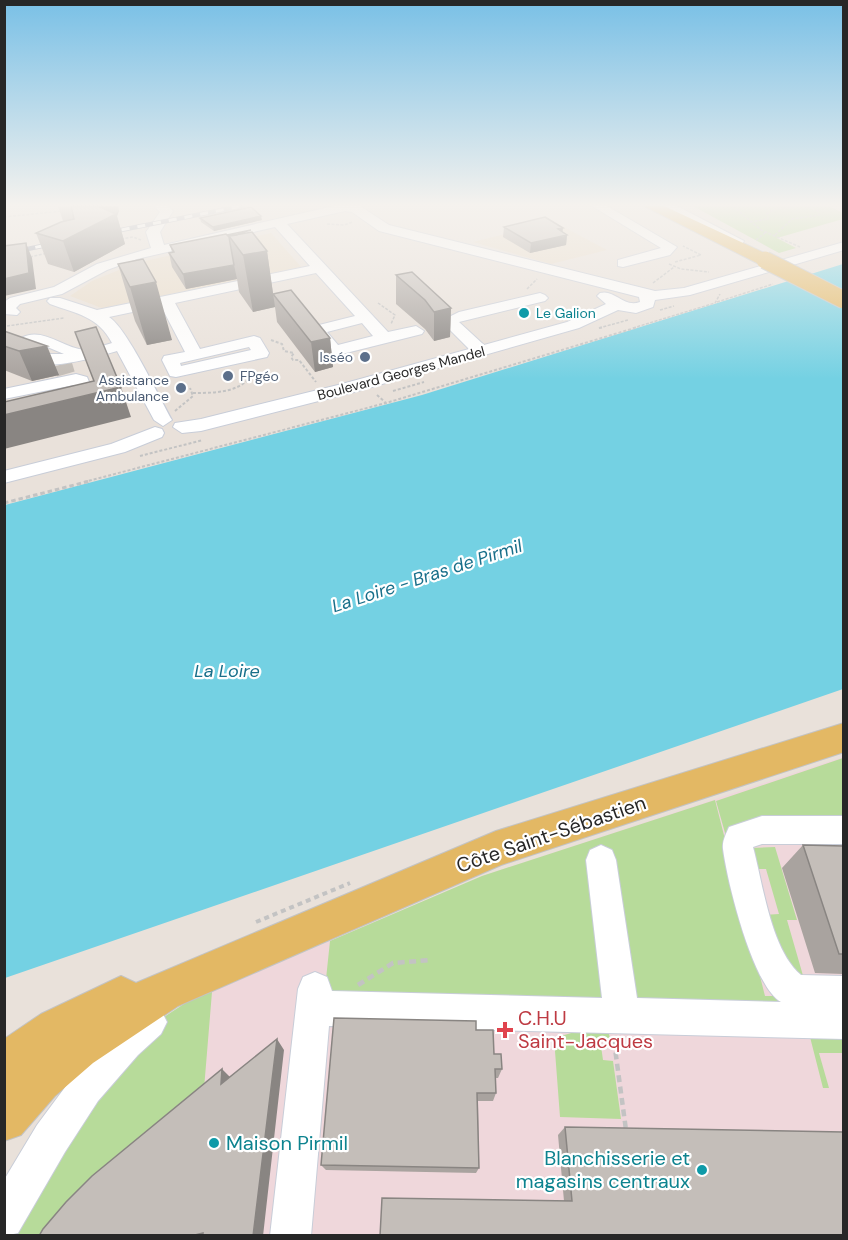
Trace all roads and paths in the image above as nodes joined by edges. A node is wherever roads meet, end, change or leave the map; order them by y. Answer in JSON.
{"nodes":[{"id":1,"x":113,"y":264,"type":"edge"},
{"id":2,"x":314,"y":264,"type":"edge"},
{"id":3,"x":505,"y":264,"type":"edge"},
{"id":4,"x":523,"y":264,"type":"edge"},
{"id":5,"x":669,"y":264,"type":"edge"},
{"id":6,"x":782,"y":264,"type":"edge"},
{"id":7,"x":787,"y":264,"type":"edge"},
{"id":8,"x":793,"y":264,"type":"edge"},
{"id":9,"x":675,"y":267,"type":"junction"},
{"id":10,"x":714,"y":272,"type":"dead end"},
{"id":11,"x":322,"y":273,"type":"junction"},
{"id":12,"x":777,"y":282,"type":"dead end"},
{"id":13,"x":649,"y":290,"type":"junction"},
{"id":14,"x":629,"y":291,"type":"junction"},
{"id":15,"x":843,"y":291,"type":"edge"},
{"id":16,"x":721,"y":292,"type":"dead end"},
{"id":17,"x":540,"y":298,"type":"dead end"},
{"id":18,"x":166,"y":300,"type":"junction"},
{"id":19,"x":843,"y":300,"type":"edge"},
{"id":20,"x":614,"y":303,"type":"junction"},
{"id":21,"x":715,"y":303,"type":"junction"},
{"id":22,"x":25,"y":306,"type":"edge"},
{"id":23,"x":96,"y":315,"type":"junction"},
{"id":24,"x":66,"y":316,"type":"dead end"},
{"id":25,"x":365,"y":318,"type":"junction"},
{"id":26,"x":416,"y":331,"type":"dead end"},
{"id":27,"x":384,"y":338,"type":"junction"},
{"id":28,"x":254,"y":341,"type":"junction"},
{"id":29,"x":123,"y":345,"type":"junction"},
{"id":30,"x":481,"y":351,"type":"junction"},
{"id":31,"x":80,"y":354,"type":"junction"},
{"id":32,"x":195,"y":355,"type":"junction"},
{"id":33,"x":64,"y":369,"type":"junction"},
{"id":34,"x":247,"y":374,"type":"dead end"},
{"id":35,"x":190,"y":388,"type":"dead end"},
{"id":36,"x":193,"y":393,"type":"junction"},
{"id":37,"x":4,"y":394,"type":"edge"},
{"id":38,"x":325,"y":394,"type":"junction"},
{"id":39,"x":377,"y":394,"type":"dead end"},
{"id":40,"x":386,"y":403,"type":"junction"},
{"id":41,"x":59,"y":416,"type":"edge"},
{"id":42,"x":168,"y":423,"type":"junction"},
{"id":43,"x":4,"y":477,"type":"edge"},
{"id":44,"x":4,"y":503,"type":"edge"},
{"id":45,"x":843,"y":737,"type":"edge"},
{"id":46,"x":843,"y":830,"type":"edge"},
{"id":47,"x":601,"y":860,"type":"dead end"},
{"id":48,"x":265,"y":947,"type":"junction"},
{"id":49,"x":431,"y":960,"type":"dead end"},
{"id":50,"x":163,"y":992,"type":"junction"},
{"id":51,"x":843,"y":993,"type":"edge"},
{"id":52,"x":325,"y":1002,"type":"junction"},
{"id":53,"x":616,"y":1017,"type":"junction"},
{"id":54,"x":843,"y":1021,"type":"edge"},
{"id":55,"x":4,"y":1066,"type":"edge"},
{"id":56,"x":4,"y":1118,"type":"edge"},
{"id":57,"x":626,"y":1130,"type":"edge"},
{"id":58,"x":4,"y":1219,"type":"edge"},
{"id":59,"x":291,"y":1236,"type":"edge"}],
"edges":[{"from":1,"to":22,"type":"street"},
{"from":2,"to":11,"type":"street"},
{"from":3,"to":20,"type":"street"},
{"from":4,"to":14,"type":"street"},
{"from":5,"to":9,"type":"path"},
{"from":6,"to":13,"type":"street"},
{"from":7,"to":19,"type":"main road","bridge":true},
{"from":8,"to":15,"type":"main road"},
{"from":9,"to":10,"type":"path"},
{"from":9,"to":13,"type":"path"},
{"from":11,"to":18,"type":"street"},
{"from":11,"to":25,"type":"street"},
{"from":12,"to":21,"type":"path"},
{"from":13,"to":14,"type":"street"},
{"from":13,"to":20,"type":"street"},
{"from":14,"to":20,"type":"street","name":"Boulevard Georges Mandel"},
{"from":16,"to":21,"type":"path"},
{"from":17,"to":30,"type":"street"},
{"from":18,"to":23,"type":"street"},
{"from":18,"to":32,"type":"street"},
{"from":20,"to":30,"type":"street","name":"Boulevard Georges Mandel"},
{"from":21,"to":40,"type":"path"},
{"from":22,"to":23,"type":"street"},
{"from":22,"to":24,"type":"path"},
{"from":23,"to":29,"type":"street"},
{"from":25,"to":27,"type":"street"},
{"from":25,"to":27,"type":"street"},
{"from":26,"to":27,"type":"street"},
{"from":28,"to":32,"type":"street"},
{"from":28,"to":32,"type":"street"},
{"from":28,"to":38,"type":"path"},
{"from":29,"to":31,"type":"street"},
{"from":29,"to":42,"type":"street"},
{"from":30,"to":38,"type":"street","name":"Boulevard Georges Mandel"},
{"from":31,"to":33,"type":"street"},
{"from":31,"to":33,"type":"street"},
{"from":33,"to":37,"type":"street"},
{"from":33,"to":41,"type":"street"},
{"from":34,"to":36,"type":"path"},
{"from":35,"to":36,"type":"path"},
{"from":36,"to":42,"type":"path"},
{"from":38,"to":42,"type":"street","name":"Boulevard Georges Mandel"},
{"from":39,"to":40,"type":"path"},
{"from":40,"to":44,"type":"path"},
{"from":42,"to":43,"type":"street","name":"Boulevard Georges Mandel"},
{"from":45,"to":48,"type":"main road","name":"Côte Saint-Sébastien"},
{"from":46,"to":51,"type":"street"},
{"from":47,"to":53,"type":"street"},
{"from":48,"to":50,"type":"main road","name":"Côte Saint-Sébastien"},
{"from":48,"to":58,"type":"street","name":"Côte Saint-Sébastien"},
{"from":49,"to":52,"type":"path"},
{"from":50,"to":55,"type":"main road","name":"Côte Saint-Sébastien"},
{"from":50,"to":56,"type":"main road","name":"Côte Saint-Sébastien"},
{"from":52,"to":53,"type":"street"},
{"from":52,"to":59,"type":"street"},
{"from":53,"to":54,"type":"street"},
{"from":53,"to":57,"type":"path"}]}
